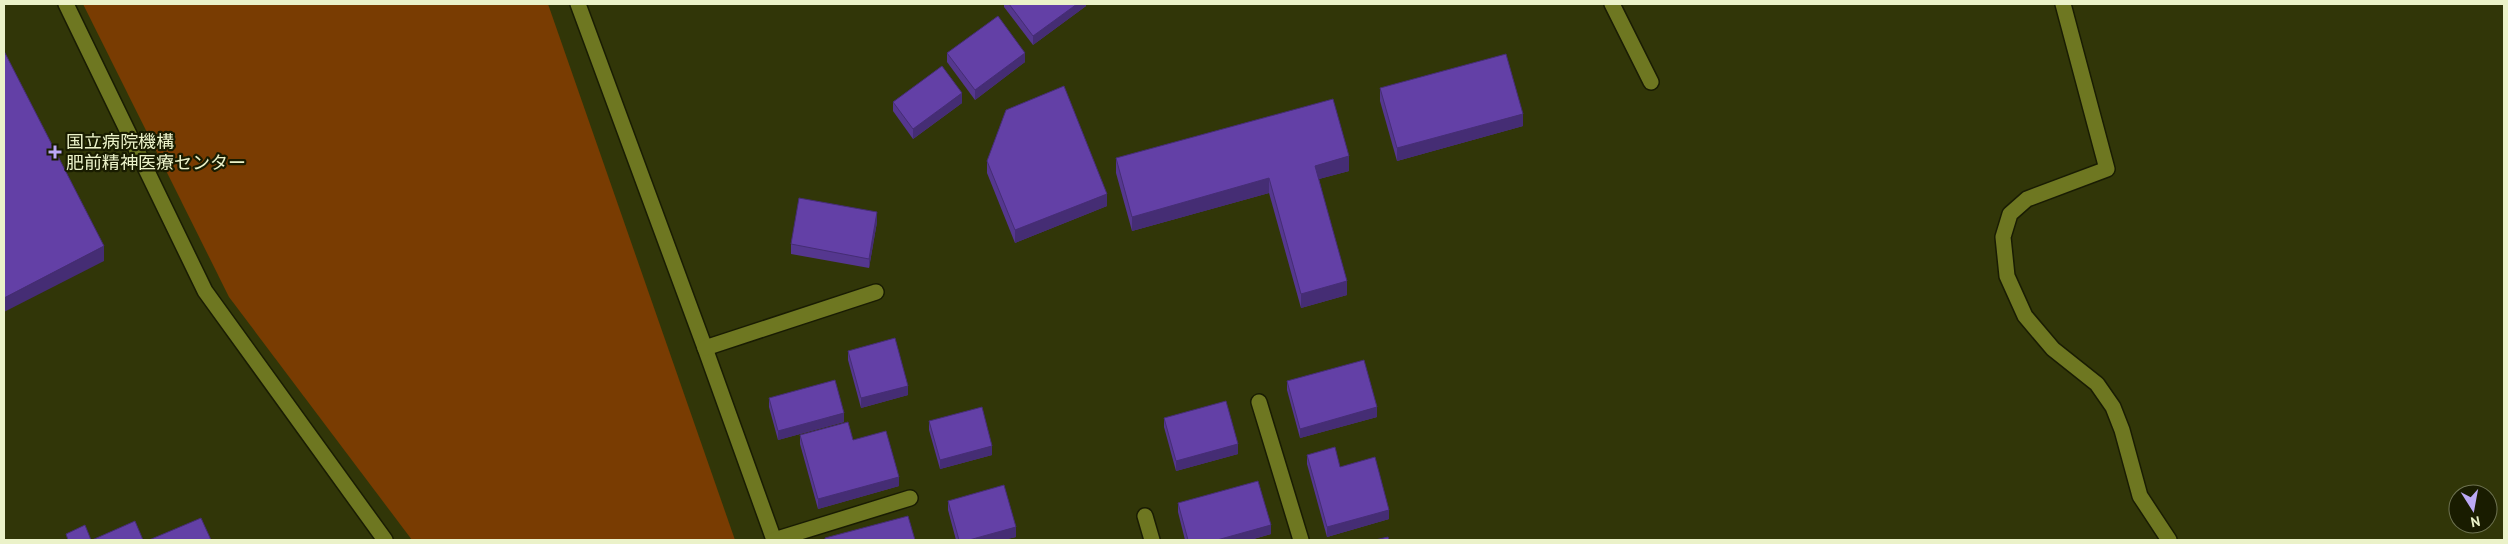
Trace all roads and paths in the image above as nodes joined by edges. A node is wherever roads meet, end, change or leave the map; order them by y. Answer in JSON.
{"nodes":[{"id":1,"x":66,"y":4,"type":"edge"},
{"id":2,"x":578,"y":4,"type":"edge"},
{"id":3,"x":1612,"y":4,"type":"edge"},
{"id":4,"x":2063,"y":4,"type":"edge"},
{"id":5,"x":1651,"y":82,"type":"dead end"},
{"id":6,"x":876,"y":292,"type":"dead end"},
{"id":7,"x":706,"y":348,"type":"junction"},
{"id":8,"x":1259,"y":402,"type":"dead end"},
{"id":9,"x":910,"y":498,"type":"dead end"},
{"id":10,"x":1145,"y":516,"type":"dead end"},
{"id":11,"x":385,"y":540,"type":"edge"},
{"id":12,"x":774,"y":540,"type":"edge"},
{"id":13,"x":1152,"y":540,"type":"edge"},
{"id":14,"x":1301,"y":540,"type":"edge"},
{"id":15,"x":2169,"y":540,"type":"edge"}],
"edges":[{"from":1,"to":11,"type":"street"},
{"from":2,"to":7,"type":"street"},
{"from":3,"to":5,"type":"street"},
{"from":4,"to":15,"type":"street"},
{"from":6,"to":7,"type":"street"},
{"from":7,"to":12,"type":"street"},
{"from":8,"to":14,"type":"street"},
{"from":9,"to":12,"type":"street"},
{"from":10,"to":13,"type":"street"}]}
